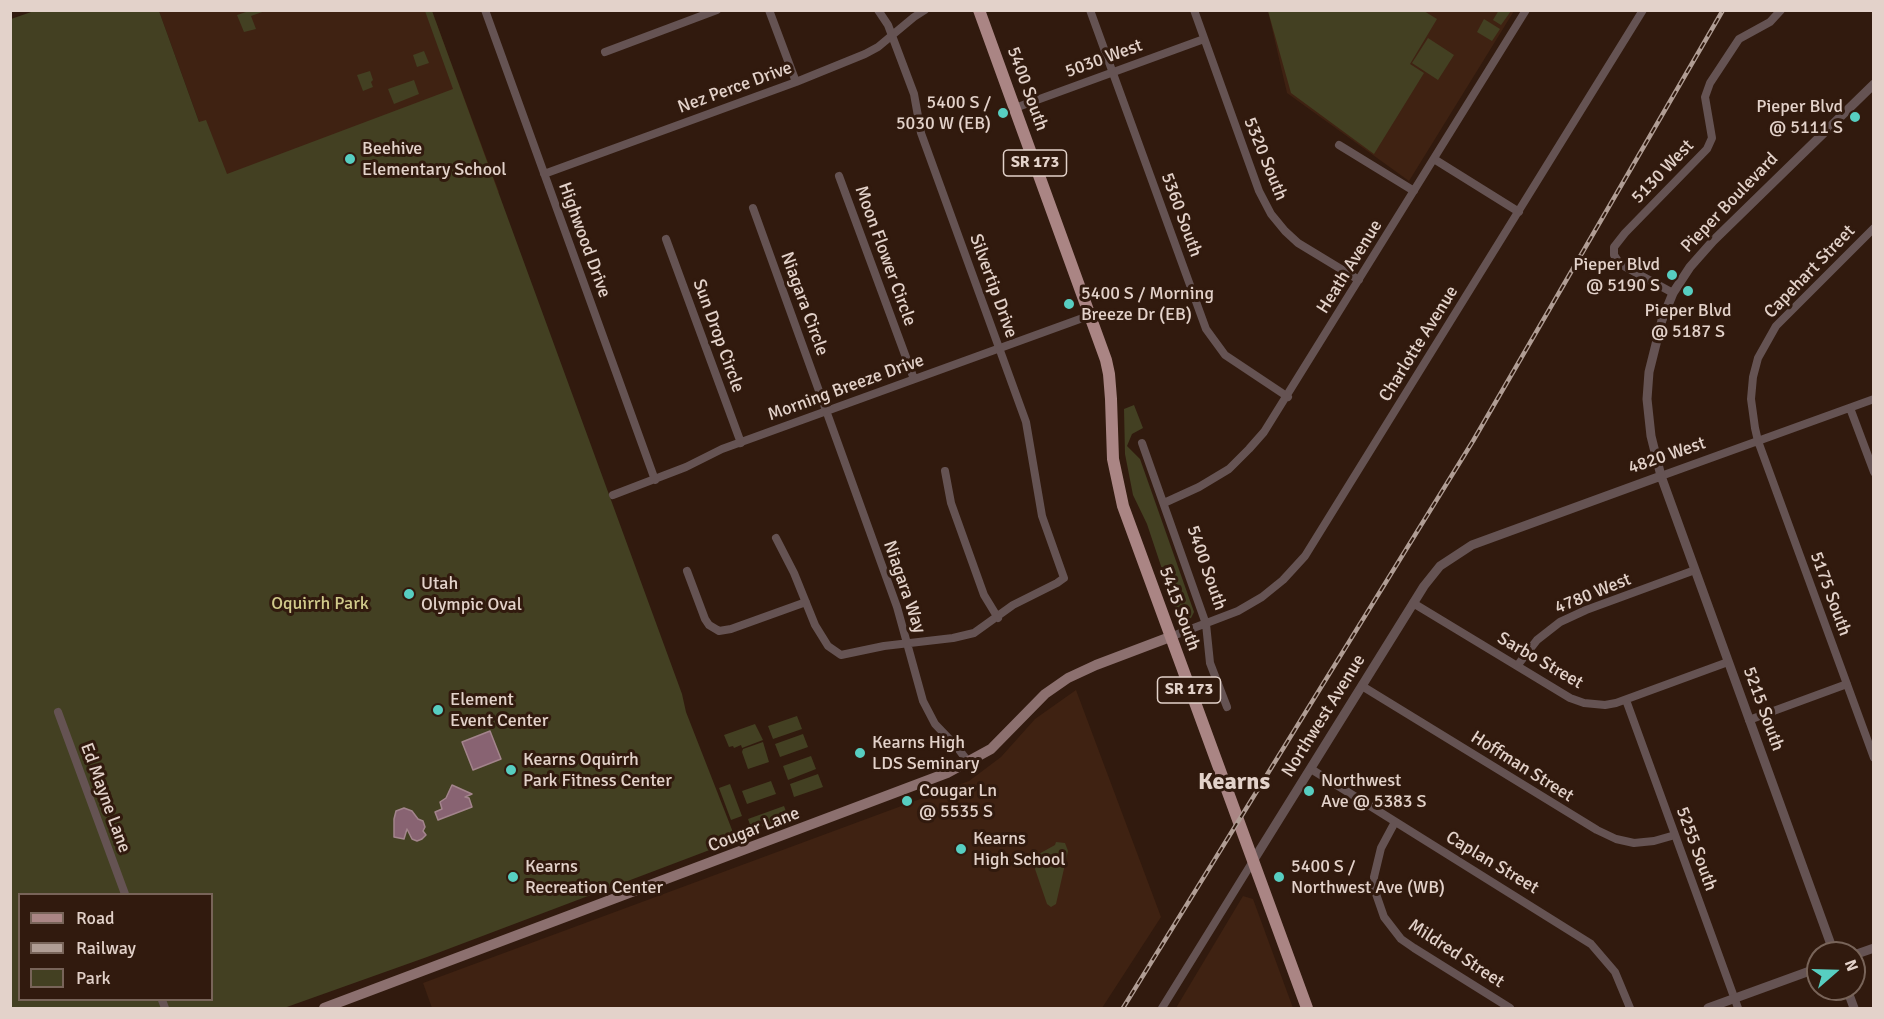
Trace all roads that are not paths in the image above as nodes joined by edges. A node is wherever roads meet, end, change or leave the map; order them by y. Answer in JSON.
{"nodes":[{"id":1,"x":485,"y":10,"type":"edge"},
{"id":2,"x":717,"y":10,"type":"edge"},
{"id":3,"x":769,"y":10,"type":"edge"},
{"id":4,"x":879,"y":10,"type":"edge"},
{"id":5,"x":925,"y":10,"type":"edge"},
{"id":6,"x":979,"y":10,"type":"edge"},
{"id":7,"x":1090,"y":10,"type":"edge"},
{"id":8,"x":1194,"y":10,"type":"edge"},
{"id":9,"x":1526,"y":10,"type":"edge"},
{"id":10,"x":1643,"y":10,"type":"edge"},
{"id":11,"x":1781,"y":10,"type":"edge"},
{"id":12,"x":893,"y":36,"type":"junction"},
{"id":13,"x":1204,"y":39,"type":"junction"},
{"id":14,"x":605,"y":51,"type":"dead end"},
{"id":15,"x":1113,"y":72,"type":"junction"},
{"id":16,"x":796,"y":82,"type":"junction"},
{"id":17,"x":1872,"y":88,"type":"edge"},
{"id":18,"x":1015,"y":108,"type":"junction"},
{"id":19,"x":1339,"y":145,"type":"dead end"},
{"id":20,"x":1434,"y":159,"type":"junction"},
{"id":21,"x":544,"y":174,"type":"junction"},
{"id":22,"x":839,"y":176,"type":"dead end"},
{"id":23,"x":1414,"y":190,"type":"junction"},
{"id":24,"x":753,"y":208,"type":"dead end"},
{"id":25,"x":1519,"y":212,"type":"junction"},
{"id":26,"x":1873,"y":230,"type":"edge"},
{"id":27,"x":666,"y":239,"type":"dead end"},
{"id":28,"x":1359,"y":280,"type":"junction"},
{"id":29,"x":1673,"y":293,"type":"junction"},
{"id":30,"x":1091,"y":315,"type":"junction"},
{"id":31,"x":999,"y":348,"type":"junction"},
{"id":32,"x":914,"y":380,"type":"junction"},
{"id":33,"x":1288,"y":397,"type":"junction"},
{"id":34,"x":1874,"y":399,"type":"edge"},
{"id":35,"x":1850,"y":408,"type":"junction"},
{"id":36,"x":827,"y":411,"type":"junction"},
{"id":37,"x":1758,"y":441,"type":"junction"},
{"id":38,"x":741,"y":443,"type":"junction"},
{"id":39,"x":1142,"y":443,"type":"dead end"},
{"id":40,"x":945,"y":471,"type":"dead end"},
{"id":41,"x":1874,"y":472,"type":"edge"},
{"id":42,"x":1661,"y":476,"type":"junction"},
{"id":43,"x":655,"y":480,"type":"junction"},
{"id":44,"x":614,"y":495,"type":"dead end"},
{"id":45,"x":1164,"y":503,"type":"junction"},
{"id":46,"x":776,"y":538,"type":"dead end"},
{"id":47,"x":1472,"y":545,"type":"joint"},
{"id":48,"x":1695,"y":570,"type":"junction"},
{"id":49,"x":687,"y":571,"type":"dead end"},
{"id":50,"x":806,"y":602,"type":"junction"},
{"id":51,"x":1413,"y":603,"type":"junction"},
{"id":52,"x":998,"y":618,"type":"junction"},
{"id":53,"x":1206,"y":624,"type":"junction"},
{"id":54,"x":1170,"y":638,"type":"junction"},
{"id":55,"x":908,"y":643,"type":"junction"},
{"id":56,"x":1728,"y":662,"type":"junction"},
{"id":57,"x":1517,"y":666,"type":"junction"},
{"id":58,"x":1846,"y":684,"type":"junction"},
{"id":59,"x":1362,"y":686,"type":"junction"},
{"id":60,"x":1626,"y":700,"type":"junction"},
{"id":61,"x":1227,"y":707,"type":"dead end"},
{"id":62,"x":58,"y":712,"type":"dead end"},
{"id":63,"x":1749,"y":720,"type":"junction"},
{"id":64,"x":1874,"y":758,"type":"edge"},
{"id":65,"x":969,"y":763,"type":"junction"},
{"id":66,"x":1311,"y":769,"type":"junction"},
{"id":67,"x":1395,"y":822,"type":"junction"},
{"id":68,"x":1675,"y":835,"type":"junction"},
{"id":69,"x":1253,"y":861,"type":"junction"},
{"id":70,"x":125,"y":893,"type":"edge"},
{"id":71,"x":1830,"y":941,"type":"edge"},
{"id":72,"x":1806,"y":973,"type":"edge"},
{"id":73,"x":1736,"y":1004,"type":"edge"},
{"id":74,"x":324,"y":1008,"type":"edge"},
{"id":75,"x":1162,"y":1008,"type":"edge"},
{"id":76,"x":1307,"y":1008,"type":"edge"},
{"id":77,"x":1510,"y":1008,"type":"edge"},
{"id":78,"x":1630,"y":1008,"type":"edge"},
{"id":79,"x":1708,"y":1008,"type":"edge"}],
"edges":[{"from":1,"to":21,"type":"street","name":"Highwood Drive"},
{"from":2,"to":14,"type":"street"},
{"from":3,"to":16,"type":"street"},
{"from":4,"to":12,"type":"street","name":"Silvertip Drive"},
{"from":5,"to":12,"type":"street","name":"Nez Perce Drive"},
{"from":6,"to":18,"type":"main road","name":"5400 South","number":"SR 173"},
{"from":7,"to":15,"type":"street","name":"5360 South"},
{"from":8,"to":13,"type":"street","name":"5320 South"},
{"from":9,"to":20,"type":"street","name":"Heath Avenue"},
{"from":10,"to":25,"type":"street","name":"Charlotte Avenue"},
{"from":11,"to":29,"type":"street","name":"5130 West"},
{"from":12,"to":16,"type":"street","name":"Nez Perce Drive"},
{"from":12,"to":31,"type":"street","name":"Silvertip Drive"},
{"from":13,"to":15,"type":"street","name":"5030 West"},
{"from":13,"to":28,"type":"street","name":"5320 South"},
{"from":15,"to":18,"type":"street","name":"5030 West"},
{"from":15,"to":33,"type":"street","name":"5360 South"},
{"from":16,"to":21,"type":"street","name":"Nez Perce Drive"},
{"from":17,"to":29,"type":"street","name":"Pieper Boulevard"},
{"from":18,"to":30,"type":"main road","name":"5400 South","number":"SR 173"},
{"from":19,"to":23,"type":"street"},
{"from":20,"to":23,"type":"street","name":"Heath Avenue"},
{"from":20,"to":25,"type":"street"},
{"from":21,"to":43,"type":"street","name":"Highwood Drive"},
{"from":22,"to":32,"type":"street","name":"Moon Flower Circle"},
{"from":23,"to":28,"type":"street","name":"Heath Avenue"},
{"from":24,"to":36,"type":"street","name":"Niagara Circle"},
{"from":25,"to":53,"type":"street","name":"Charlotte Avenue"},
{"from":26,"to":37,"type":"street","name":"Capehart Street"},
{"from":27,"to":38,"type":"street","name":"Sun Drop Circle"},
{"from":28,"to":33,"type":"street","name":"Heath Avenue"},
{"from":29,"to":42,"type":"street","name":"Pieper Boulevard"},
{"from":30,"to":31,"type":"street","name":"Morning Breeze Drive"},
{"from":30,"to":54,"type":"main road","name":"5415 South","number":"SR 173"},
{"from":31,"to":32,"type":"street","name":"Morning Breeze Drive"},
{"from":31,"to":52,"type":"street","name":"Silvertip Drive"},
{"from":32,"to":36,"type":"street","name":"Morning Breeze Drive"},
{"from":33,"to":45,"type":"street","name":"Heath Avenue"},
{"from":34,"to":35,"type":"street","name":"4820 West"},
{"from":35,"to":37,"type":"street","name":"4820 West"},
{"from":35,"to":41,"type":"street"},
{"from":36,"to":38,"type":"street","name":"Morning Breeze Drive"},
{"from":36,"to":55,"type":"street","name":"Niagara Way"},
{"from":37,"to":42,"type":"street","name":"4820 West"},
{"from":37,"to":58,"type":"street","name":"5175 South"},
{"from":38,"to":43,"type":"street","name":"Morning Breeze Drive"},
{"from":39,"to":45,"type":"street","name":"5400 South"},
{"from":40,"to":52,"type":"street"},
{"from":42,"to":47,"type":"street","name":"4820 West"},
{"from":42,"to":48,"type":"street","name":"5215 South"},
{"from":43,"to":44,"type":"street","name":"Morning Breeze Drive"},
{"from":45,"to":53,"type":"street","name":"5400 South"},
{"from":46,"to":50,"type":"street"},
{"from":47,"to":51,"type":"street","name":"Northwest Avenue"},
{"from":48,"to":56,"type":"street","name":"5215 South"},
{"from":48,"to":57,"type":"street","name":"4780 West"},
{"from":49,"to":50,"type":"street"},
{"from":50,"to":55,"type":"street"},
{"from":51,"to":57,"type":"street","name":"Sarbo Street"},
{"from":51,"to":59,"type":"street","name":"Northwest Avenue"},
{"from":52,"to":55,"type":"street"},
{"from":53,"to":54,"type":"street","name":"Charlotte Avenue"},
{"from":53,"to":61,"type":"street","name":"5400 South"},
{"from":54,"to":65,"type":"main road","name":"Cougar Lane"},
{"from":54,"to":69,"type":"main road","name":"5415 South","number":"SR 173"},
{"from":55,"to":65,"type":"street","name":"Niagara Way"},
{"from":56,"to":60,"type":"street","name":"Sarbo Street"},
{"from":56,"to":63,"type":"street","name":"5215 South"},
{"from":57,"to":60,"type":"street","name":"Sarbo Street"},
{"from":58,"to":63,"type":"street"},
{"from":58,"to":64,"type":"street","name":"5175 South"},
{"from":59,"to":66,"type":"street","name":"Northwest Avenue"},
{"from":59,"to":68,"type":"street","name":"Hoffman Street"},
{"from":60,"to":68,"type":"street","name":"5255 South"},
{"from":62,"to":70,"type":"street","name":"Ed Mayne Lane"},
{"from":63,"to":71,"type":"street","name":"5215 South"},
{"from":65,"to":74,"type":"main road","name":"Cougar Lane"},
{"from":66,"to":67,"type":"street","name":"Caplan Street"},
{"from":66,"to":69,"type":"street","name":"Northwest Avenue"},
{"from":67,"to":77,"type":"street","name":"Mildred Street"},
{"from":67,"to":78,"type":"street","name":"Caplan Street"},
{"from":68,"to":73,"type":"street","name":"5255 South"},
{"from":69,"to":75,"type":"street","name":"Northwest Avenue"},
{"from":69,"to":76,"type":"main road","name":"5415 South","number":"SR 173"},
{"from":72,"to":73,"type":"street"},
{"from":73,"to":79,"type":"street"}]}
